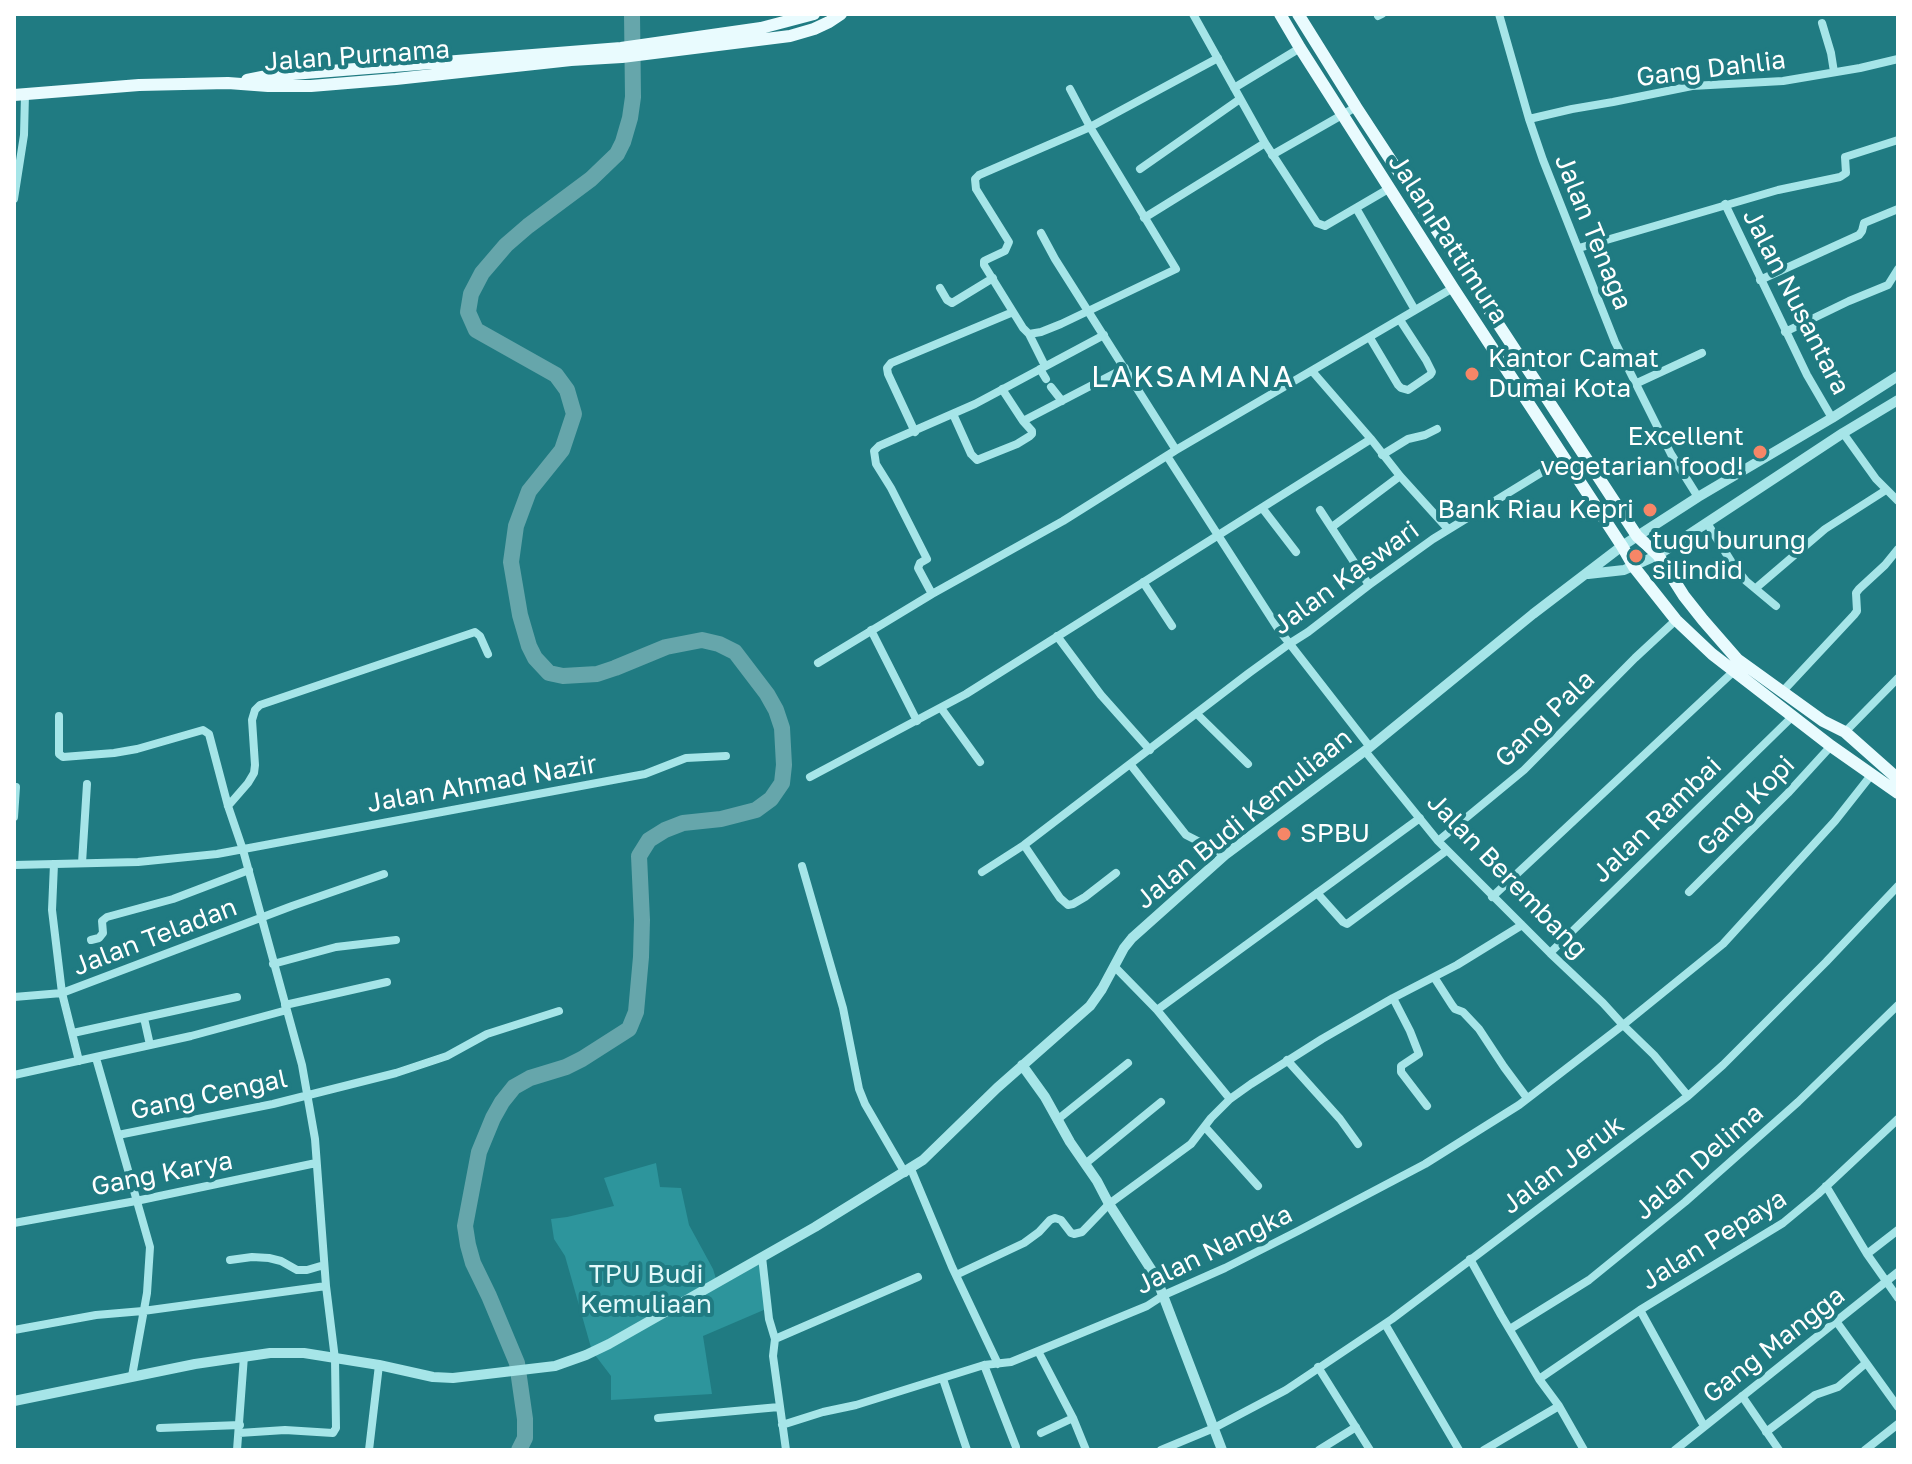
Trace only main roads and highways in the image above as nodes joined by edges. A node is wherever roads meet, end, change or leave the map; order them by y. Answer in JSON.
{"nodes":[{"id":1,"x":814,"y":14,"type":"edge"},
{"id":2,"x":841,"y":14,"type":"edge"},
{"id":3,"x":1280,"y":14,"type":"edge"},
{"id":4,"x":1298,"y":14,"type":"edge"},
{"id":5,"x":487,"y":63,"type":"junction"},
{"id":6,"x":19,"y":94,"type":"edge"},
{"id":7,"x":1896,"y":774,"type":"edge"},
{"id":8,"x":1898,"y":793,"type":"edge"}],
"edges":[{"from":1,"to":5,"type":"main road"},
{"from":2,"to":5,"type":"main road"},
{"from":3,"to":8,"type":"main road","name":"Jalan Pattimura"},
{"from":4,"to":7,"type":"main road","name":"Jalan Pattimura"},
{"from":5,"to":6,"type":"main road","name":"Jalan Purnama"}]}
